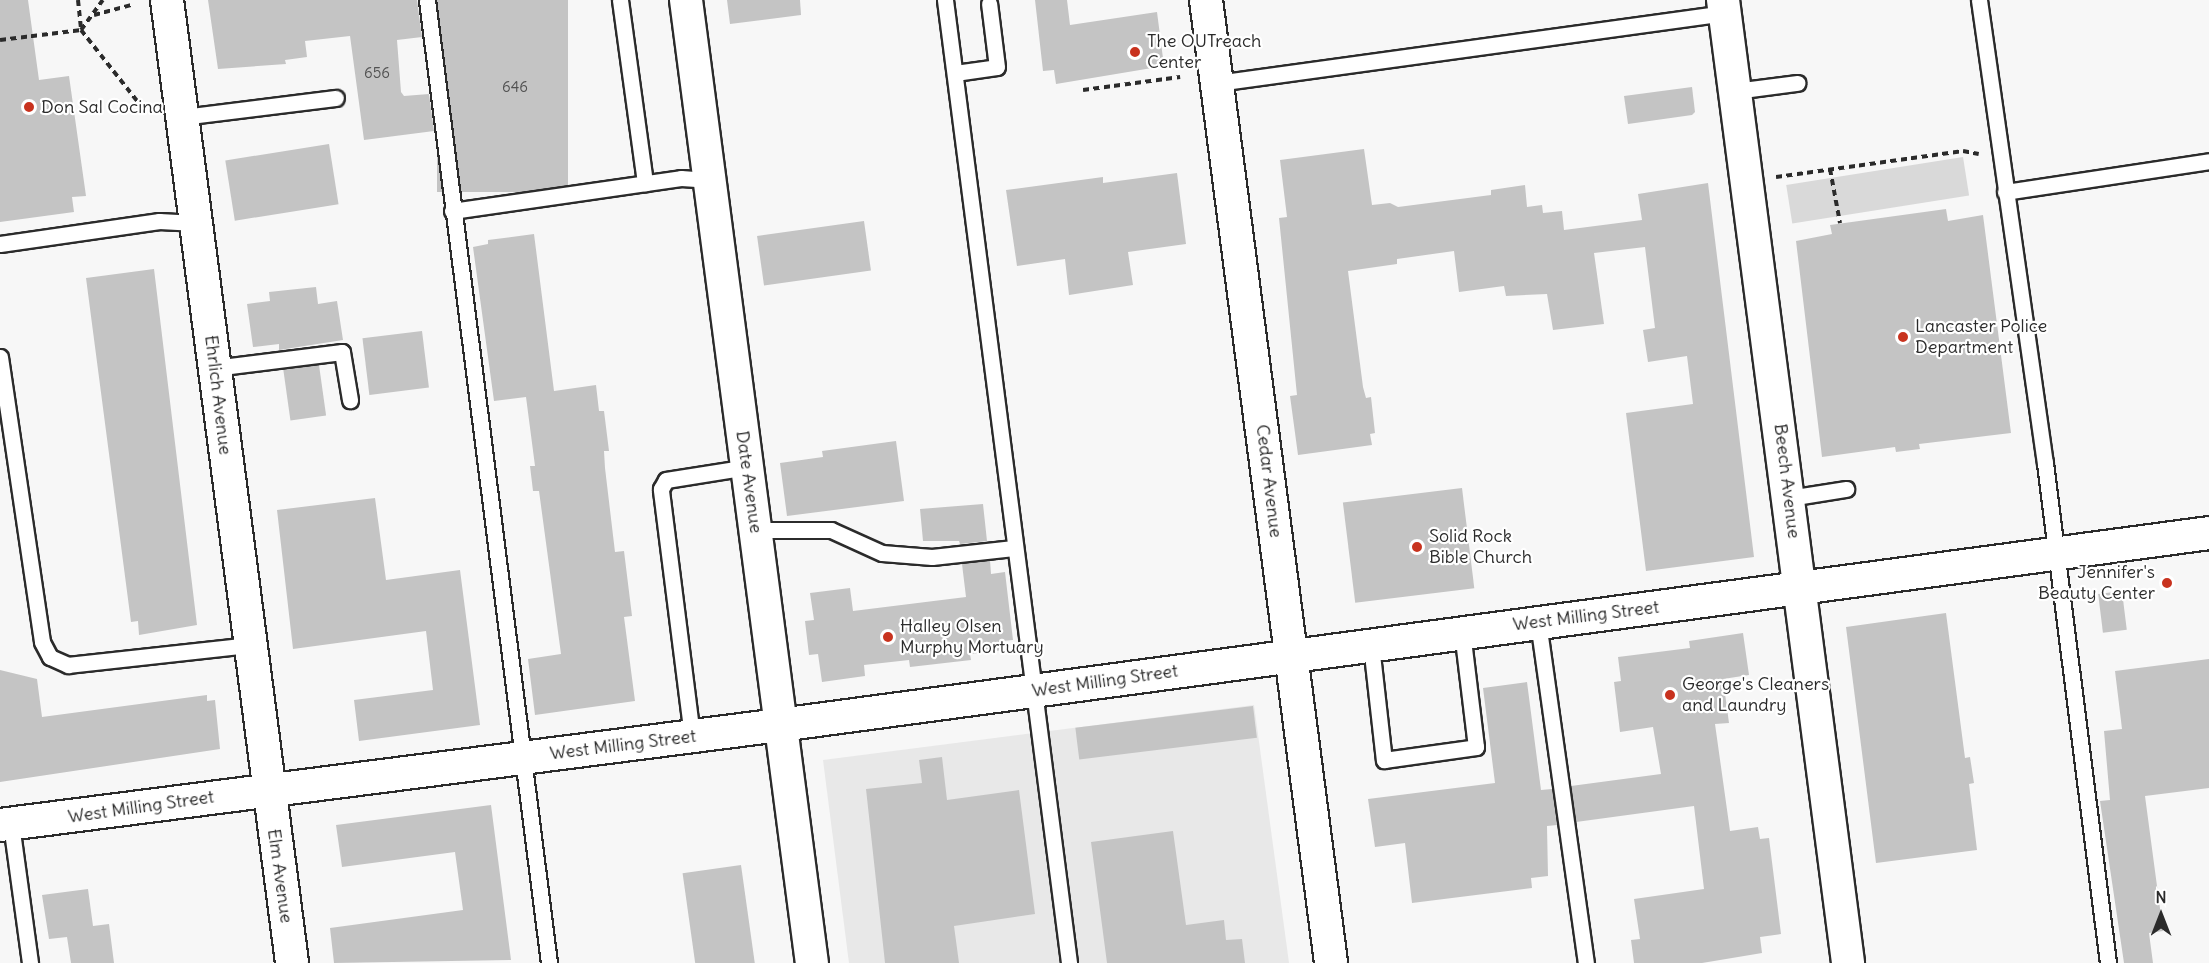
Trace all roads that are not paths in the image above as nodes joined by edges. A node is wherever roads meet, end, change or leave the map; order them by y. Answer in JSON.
{"nodes":[{"id":1,"x":167,"y":0,"type":"edge"},
{"id":2,"x":427,"y":0,"type":"edge"},
{"id":3,"x":620,"y":0,"type":"edge"},
{"id":4,"x":686,"y":0,"type":"edge"},
{"id":5,"x":945,"y":0,"type":"edge"},
{"id":6,"x":1206,"y":0,"type":"edge"},
{"id":7,"x":1979,"y":0,"type":"edge"},
{"id":8,"x":989,"y":3,"type":"dead end"},
{"id":9,"x":1724,"y":7,"type":"edge"},
{"id":10,"x":955,"y":72,"type":"junction"},
{"id":11,"x":1217,"y":83,"type":"junction"},
{"id":12,"x":1797,"y":83,"type":"dead end"},
{"id":13,"x":1736,"y":91,"type":"junction"},
{"id":14,"x":336,"y":98,"type":"dead end"},
{"id":15,"x":183,"y":117,"type":"junction"},
{"id":16,"x":2209,"y":161,"type":"edge"},
{"id":17,"x":708,"y":180,"type":"junction"},
{"id":18,"x":645,"y":183,"type":"junction"},
{"id":19,"x":2005,"y":192,"type":"junction"},
{"id":20,"x":452,"y":211,"type":"junction"},
{"id":21,"x":196,"y":223,"type":"junction"},
{"id":22,"x":0,"y":244,"type":"edge"},
{"id":23,"x":0,"y":357,"type":"edge"},
{"id":24,"x":214,"y":368,"type":"junction"},
{"id":25,"x":350,"y":400,"type":"dead end"},
{"id":26,"x":747,"y":467,"type":"junction"},
{"id":27,"x":1846,"y":489,"type":"dead end"},
{"id":28,"x":1789,"y":498,"type":"junction"},
{"id":29,"x":755,"y":530,"type":"junction"},
{"id":30,"x":2209,"y":533,"type":"edge"},
{"id":31,"x":1014,"y":548,"type":"junction"},
{"id":32,"x":2055,"y":554,"type":"junction"},
{"id":33,"x":1800,"y":588,"type":"junction"},
{"id":34,"x":1538,"y":622,"type":"junction"},
{"id":35,"x":1462,"y":632,"type":"junction"},
{"id":36,"x":250,"y":645,"type":"junction"},
{"id":37,"x":1371,"y":645,"type":"junction"},
{"id":38,"x":1292,"y":656,"type":"junction"},
{"id":39,"x":1034,"y":690,"type":"junction"},
{"id":40,"x":780,"y":725,"type":"junction"},
{"id":41,"x":692,"y":736,"type":"junction"},
{"id":42,"x":521,"y":758,"type":"junction"},
{"id":43,"x":269,"y":790,"type":"junction"},
{"id":44,"x":6,"y":825,"type":"edge"},
{"id":45,"x":30,"y":963,"type":"edge"},
{"id":46,"x":292,"y":963,"type":"edge"},
{"id":47,"x":549,"y":963,"type":"edge"},
{"id":48,"x":812,"y":963,"type":"edge"},
{"id":49,"x":1069,"y":963,"type":"edge"},
{"id":50,"x":1331,"y":963,"type":"edge"},
{"id":51,"x":1586,"y":963,"type":"edge"},
{"id":52,"x":1848,"y":963,"type":"edge"},
{"id":53,"x":2108,"y":963,"type":"edge"}],
"edges":[{"from":1,"to":15,"type":"street","name":"Ehrlich Avenue"},
{"from":2,"to":20,"type":"lane"},
{"from":3,"to":18,"type":"lane"},
{"from":4,"to":17,"type":"street","name":"Date Avenue"},
{"from":5,"to":10,"type":"lane"},
{"from":6,"to":11,"type":"street","name":"Cedar Avenue"},
{"from":7,"to":19,"type":"lane"},
{"from":8,"to":10,"type":"lane"},
{"from":9,"to":11,"type":"lane"},
{"from":9,"to":13,"type":"street","name":"Beech Avenue"},
{"from":10,"to":31,"type":"lane"},
{"from":11,"to":38,"type":"street","name":"Cedar Avenue"},
{"from":12,"to":13,"type":"lane"},
{"from":13,"to":28,"type":"street","name":"Beech Avenue"},
{"from":14,"to":15,"type":"lane"},
{"from":15,"to":21,"type":"street","name":"Ehrlich Avenue"},
{"from":16,"to":19,"type":"lane"},
{"from":17,"to":18,"type":"lane"},
{"from":17,"to":26,"type":"street","name":"Date Avenue"},
{"from":18,"to":20,"type":"lane"},
{"from":19,"to":32,"type":"lane"},
{"from":20,"to":42,"type":"lane"},
{"from":21,"to":22,"type":"lane"},
{"from":21,"to":24,"type":"street","name":"Ehrlich Avenue"},
{"from":23,"to":36,"type":"lane"},
{"from":24,"to":25,"type":"lane"},
{"from":24,"to":36,"type":"street","name":"Ehrlich Avenue"},
{"from":26,"to":29,"type":"street","name":"Date Avenue"},
{"from":26,"to":41,"type":"lane"},
{"from":27,"to":28,"type":"lane"},
{"from":28,"to":33,"type":"street","name":"Beech Avenue"},
{"from":29,"to":31,"type":"lane"},
{"from":29,"to":40,"type":"street","name":"Date Avenue"},
{"from":30,"to":32,"type":"street","name":"West Milling Street"},
{"from":31,"to":39,"type":"lane"},
{"from":32,"to":33,"type":"street","name":"West Milling Street"},
{"from":32,"to":53,"type":"lane"},
{"from":33,"to":34,"type":"street","name":"West Milling Street"},
{"from":33,"to":52,"type":"street","name":"Beech Avenue"},
{"from":34,"to":35,"type":"street","name":"West Milling Street"},
{"from":34,"to":51,"type":"lane"},
{"from":35,"to":37,"type":"street","name":"West Milling Street"},
{"from":35,"to":37,"type":"lane"},
{"from":36,"to":43,"type":"street","name":"Ehrlich Avenue"},
{"from":37,"to":38,"type":"street","name":"West Milling Street"},
{"from":38,"to":39,"type":"street","name":"West Milling Street"},
{"from":38,"to":50,"type":"street","name":"Cedar Avenue"},
{"from":39,"to":40,"type":"street","name":"West Milling Street"},
{"from":39,"to":49,"type":"lane"},
{"from":40,"to":41,"type":"street","name":"West Milling Street"},
{"from":40,"to":48,"type":"street","name":"Date Avenue"},
{"from":41,"to":42,"type":"street","name":"West Milling Street"},
{"from":42,"to":43,"type":"street","name":"West Milling Street"},
{"from":42,"to":47,"type":"lane"},
{"from":43,"to":44,"type":"street","name":"West Milling Street"},
{"from":43,"to":46,"type":"street","name":"Elm Avenue"},
{"from":44,"to":45,"type":"lane"}]}
